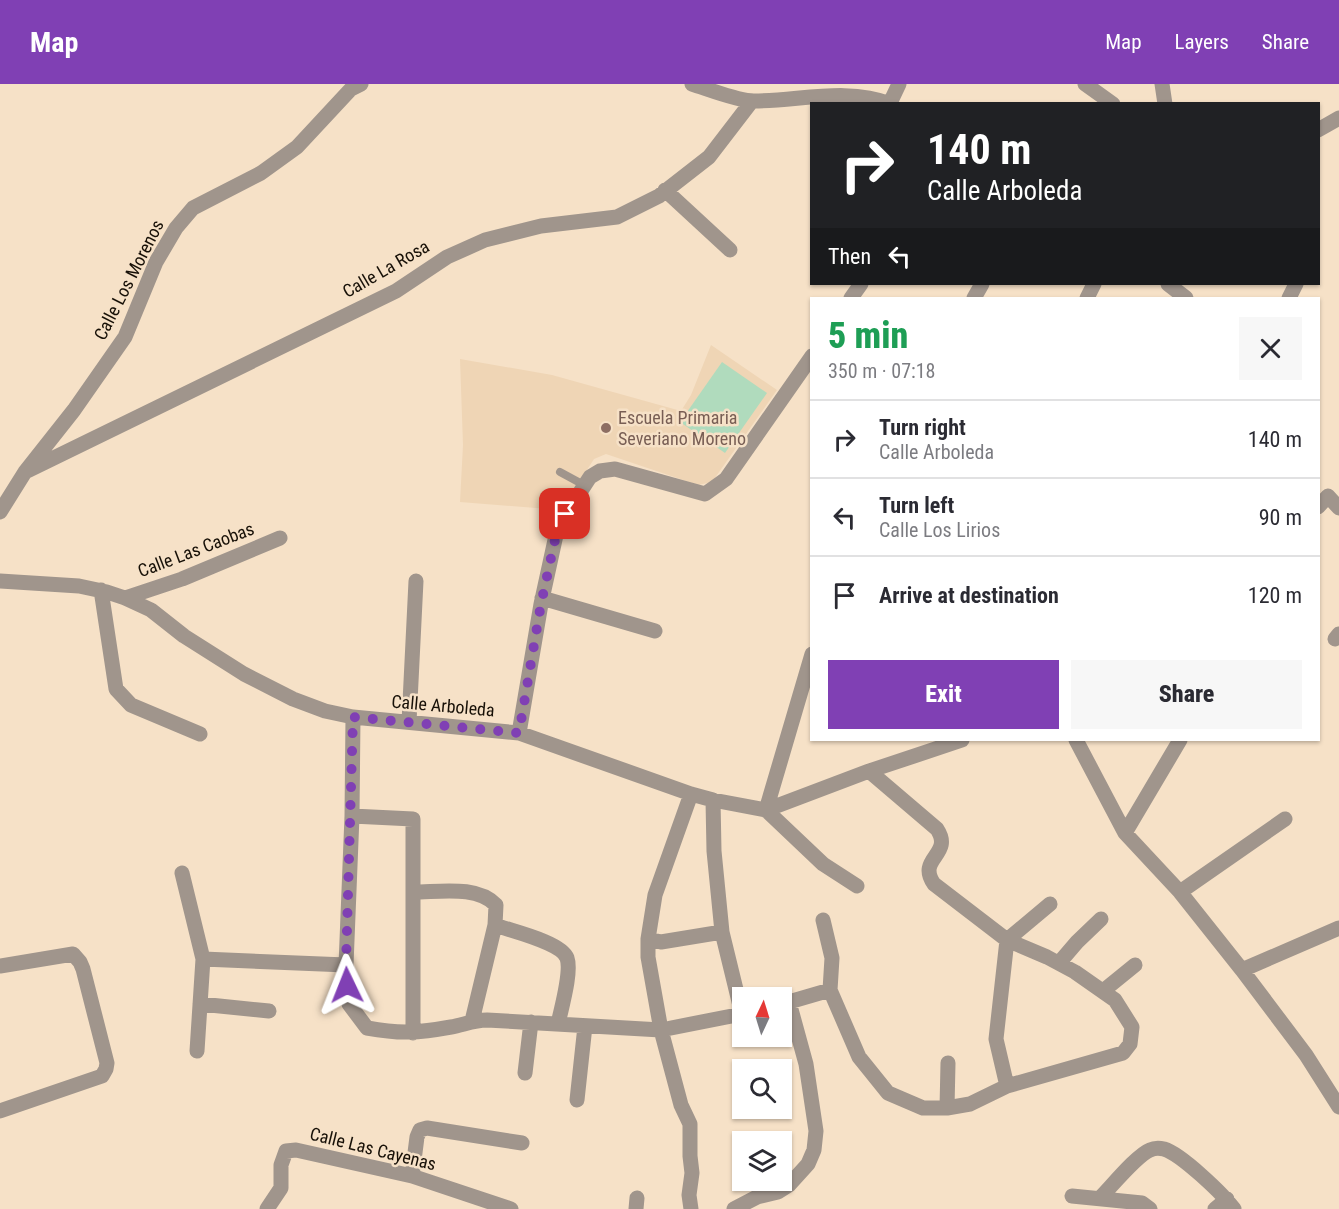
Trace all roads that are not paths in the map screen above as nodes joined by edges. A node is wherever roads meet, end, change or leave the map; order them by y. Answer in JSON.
{"nodes":[{"id":1,"x":361,"y":84,"type":"edge"},
{"id":2,"x":692,"y":84,"type":"edge"},
{"id":3,"x":899,"y":84,"type":"edge"},
{"id":4,"x":1085,"y":84,"type":"edge"},
{"id":5,"x":1162,"y":84,"type":"edge"},
{"id":6,"x":752,"y":101,"type":"junction"},
{"id":7,"x":887,"y":102,"type":"edge"},
{"id":8,"x":891,"y":102,"type":"edge"},
{"id":9,"x":1110,"y":102,"type":"edge"},
{"id":10,"x":1165,"y":102,"type":"edge"},
{"id":11,"x":1339,"y":118,"type":"edge"},
{"id":12,"x":1320,"y":129,"type":"edge"},
{"id":13,"x":666,"y":190,"type":"junction"},
{"id":14,"x":730,"y":250,"type":"dead end"},
{"id":15,"x":1169,"y":285,"type":"edge"},
{"id":16,"x":1185,"y":297,"type":"edge"},
{"id":17,"x":810,"y":359,"type":"edge"},
{"id":18,"x":25,"y":472,"type":"junction"},
{"id":19,"x":560,"y":472,"type":"dead end"},
{"id":20,"x":584,"y":485,"type":"junction"},
{"id":21,"x":1326,"y":498,"type":"edge"},
{"id":22,"x":1339,"y":508,"type":"edge"},
{"id":23,"x":0,"y":512,"type":"edge"},
{"id":24,"x":280,"y":538,"type":"dead end"},
{"id":25,"x":0,"y":581,"type":"edge"},
{"id":26,"x":416,"y":581,"type":"dead end"},
{"id":27,"x":101,"y":590,"type":"junction"},
{"id":28,"x":125,"y":598,"type":"junction"},
{"id":29,"x":542,"y":598,"type":"junction"},
{"id":30,"x":655,"y":630,"type":"dead end"},
{"id":31,"x":810,"y":661,"type":"edge"},
{"id":32,"x":353,"y":717,"type":"junction"},
{"id":33,"x":409,"y":722,"type":"junction"},
{"id":34,"x":519,"y":733,"type":"junction"},
{"id":35,"x":200,"y":734,"type":"dead end"},
{"id":36,"x":952,"y":741,"type":"edge"},
{"id":37,"x":1077,"y":741,"type":"edge"},
{"id":38,"x":1179,"y":741,"type":"edge"},
{"id":39,"x":869,"y":771,"type":"junction"},
{"id":40,"x":691,"y":794,"type":"junction"},
{"id":41,"x":713,"y":800,"type":"junction"},
{"id":42,"x":766,"y":810,"type":"junction"},
{"id":43,"x":352,"y":816,"type":"junction"},
{"id":44,"x":1285,"y":819,"type":"dead end"},
{"id":45,"x":1125,"y":833,"type":"junction"},
{"id":46,"x":182,"y":873,"type":"dead end"},
{"id":47,"x":857,"y":886,"type":"dead end"},
{"id":48,"x":413,"y":892,"type":"junction"},
{"id":49,"x":1180,"y":892,"type":"junction"},
{"id":50,"x":1050,"y":904,"type":"dead end"},
{"id":51,"x":1101,"y":919,"type":"dead end"},
{"id":52,"x":823,"y":920,"type":"dead end"},
{"id":53,"x":495,"y":925,"type":"junction"},
{"id":54,"x":1339,"y":928,"type":"edge"},
{"id":55,"x":722,"y":932,"type":"junction"},
{"id":56,"x":648,"y":939,"type":"junction"},
{"id":57,"x":1007,"y":940,"type":"junction"},
{"id":58,"x":203,"y":959,"type":"junction"},
{"id":59,"x":1059,"y":963,"type":"junction"},
{"id":60,"x":1135,"y":964,"type":"dead end"},
{"id":61,"x":346,"y":965,"type":"junction"},
{"id":62,"x":0,"y":966,"type":"edge"},
{"id":63,"x":1242,"y":970,"type":"junction"},
{"id":64,"x":735,"y":987,"type":"edge"},
{"id":65,"x":830,"y":990,"type":"junction"},
{"id":66,"x":1103,"y":991,"type":"junction"},
{"id":67,"x":792,"y":1001,"type":"edge"},
{"id":68,"x":200,"y":1004,"type":"junction"},
{"id":69,"x":270,"y":1011,"type":"dead end"},
{"id":70,"x":732,"y":1016,"type":"edge"},
{"id":71,"x":472,"y":1021,"type":"junction"},
{"id":72,"x":531,"y":1022,"type":"junction"},
{"id":73,"x":558,"y":1024,"type":"junction"},
{"id":74,"x":792,"y":1024,"type":"edge"},
{"id":75,"x":585,"y":1026,"type":"junction"},
{"id":76,"x":661,"y":1030,"type":"junction"},
{"id":77,"x":413,"y":1033,"type":"junction"},
{"id":78,"x":197,"y":1051,"type":"dead end"},
{"id":79,"x":948,"y":1063,"type":"dead end"},
{"id":80,"x":525,"y":1073,"type":"dead end"},
{"id":81,"x":1007,"y":1086,"type":"junction"},
{"id":82,"x":577,"y":1100,"type":"dead end"},
{"id":83,"x":1339,"y":1107,"type":"edge"},
{"id":84,"x":947,"y":1108,"type":"junction"},
{"id":85,"x":0,"y":1112,"type":"edge"},
{"id":86,"x":522,"y":1143,"type":"dead end"},
{"id":87,"x":412,"y":1176,"type":"junction"},
{"id":88,"x":1072,"y":1196,"type":"dead end"},
{"id":89,"x":1100,"y":1198,"type":"junction"},
{"id":90,"x":1226,"y":1206,"type":"edge"},
{"id":91,"x":267,"y":1209,"type":"edge"},
{"id":92,"x":511,"y":1209,"type":"edge"},
{"id":93,"x":691,"y":1209,"type":"edge"},
{"id":94,"x":734,"y":1209,"type":"edge"},
{"id":95,"x":1150,"y":1209,"type":"edge"}],
"edges":[{"from":1,"to":18,"type":"street","name":"Calle Los Morenos"},
{"from":2,"to":6,"type":"street"},
{"from":3,"to":8,"type":"street"},
{"from":4,"to":9,"type":"street"},
{"from":5,"to":10,"type":"street"},
{"from":6,"to":7,"type":"street"},
{"from":6,"to":13,"type":"street","name":"Calle La Rosa"},
{"from":11,"to":12,"type":"street"},
{"from":13,"to":14,"type":"street"},
{"from":13,"to":18,"type":"street","name":"Calle La Rosa"},
{"from":15,"to":16,"type":"street"},
{"from":17,"to":20,"type":"street"},
{"from":18,"to":23,"type":"street","name":"Calle Los Morenos"},
{"from":19,"to":20,"type":"lane"},
{"from":20,"to":29,"type":"street"},
{"from":21,"to":22,"type":"street"},
{"from":24,"to":28,"type":"street","name":"Calle Las Caobas"},
{"from":25,"to":27,"type":"street","name":"Calle Arboleda"},
{"from":26,"to":33,"type":"street"},
{"from":27,"to":28,"type":"street","name":"Calle Arboleda"},
{"from":27,"to":35,"type":"street"},
{"from":28,"to":32,"type":"street","name":"Calle Arboleda"},
{"from":29,"to":30,"type":"street"},
{"from":29,"to":34,"type":"street"},
{"from":31,"to":42,"type":"street"},
{"from":32,"to":33,"type":"street","name":"Calle Arboleda"},
{"from":32,"to":43,"type":"street"},
{"from":33,"to":34,"type":"street","name":"Calle Arboleda"},
{"from":34,"to":40,"type":"street","name":"Calle Arboleda"},
{"from":36,"to":39,"type":"street"},
{"from":37,"to":45,"type":"street"},
{"from":38,"to":45,"type":"street"},
{"from":39,"to":42,"type":"street"},
{"from":39,"to":57,"type":"street"},
{"from":40,"to":41,"type":"street","name":"Calle Arboleda"},
{"from":40,"to":56,"type":"street"},
{"from":41,"to":42,"type":"street","name":"Calle Arboleda"},
{"from":41,"to":55,"type":"street"},
{"from":42,"to":47,"type":"street"},
{"from":43,"to":48,"type":"street"},
{"from":43,"to":61,"type":"street"},
{"from":44,"to":49,"type":"street"},
{"from":45,"to":49,"type":"street"},
{"from":46,"to":58,"type":"street"},
{"from":48,"to":53,"type":"street"},
{"from":48,"to":77,"type":"street"},
{"from":49,"to":63,"type":"street"},
{"from":50,"to":57,"type":"street"},
{"from":51,"to":59,"type":"street"},
{"from":52,"to":65,"type":"street"},
{"from":53,"to":71,"type":"street"},
{"from":53,"to":73,"type":"street"},
{"from":54,"to":63,"type":"street"},
{"from":55,"to":56,"type":"street"},
{"from":55,"to":64,"type":"street"},
{"from":56,"to":76,"type":"street"},
{"from":57,"to":59,"type":"street"},
{"from":57,"to":81,"type":"street"},
{"from":58,"to":61,"type":"street"},
{"from":58,"to":68,"type":"street"},
{"from":59,"to":66,"type":"street"},
{"from":60,"to":66,"type":"street"},
{"from":61,"to":77,"type":"street"},
{"from":62,"to":85,"type":"street"},
{"from":63,"to":83,"type":"street"},
{"from":65,"to":67,"type":"street"},
{"from":65,"to":84,"type":"street"},
{"from":66,"to":81,"type":"street"},
{"from":68,"to":69,"type":"street"},
{"from":68,"to":78,"type":"street"},
{"from":70,"to":76,"type":"street"},
{"from":71,"to":72,"type":"street"},
{"from":71,"to":77,"type":"street"},
{"from":72,"to":73,"type":"street"},
{"from":72,"to":80,"type":"street"},
{"from":73,"to":75,"type":"street"},
{"from":74,"to":94,"type":"street"},
{"from":75,"to":76,"type":"street"},
{"from":75,"to":82,"type":"street"},
{"from":76,"to":93,"type":"street"},
{"from":79,"to":84,"type":"street"},
{"from":81,"to":84,"type":"street"},
{"from":86,"to":87,"type":"street"},
{"from":87,"to":91,"type":"street","name":"Calle Las Cayenas"},
{"from":87,"to":92,"type":"street","name":"Calle Las Cayenas"},
{"from":88,"to":89,"type":"street"},
{"from":89,"to":90,"type":"street"},
{"from":89,"to":95,"type":"street"}]}
